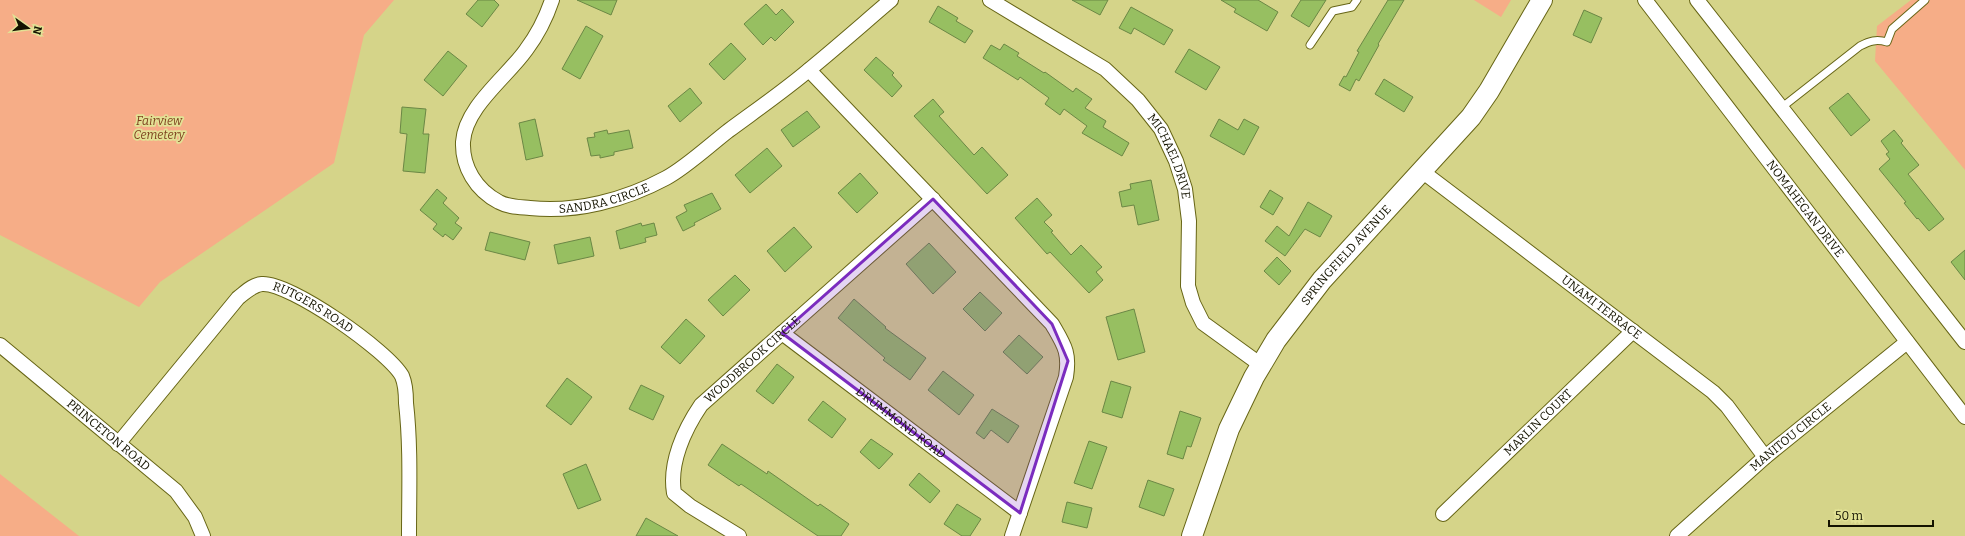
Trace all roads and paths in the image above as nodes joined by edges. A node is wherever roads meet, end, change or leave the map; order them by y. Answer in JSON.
{"nodes":[{"id":1,"x":552,"y":0,"type":"edge"},
{"id":2,"x":891,"y":0,"type":"edge"},
{"id":3,"x":990,"y":0,"type":"edge"},
{"id":4,"x":1356,"y":0,"type":"edge"},
{"id":5,"x":1542,"y":0,"type":"edge"},
{"id":6,"x":1645,"y":0,"type":"edge"},
{"id":7,"x":1697,"y":0,"type":"edge"},
{"id":8,"x":1925,"y":0,"type":"edge"},
{"id":9,"x":1310,"y":45,"type":"dead end"},
{"id":10,"x":809,"y":70,"type":"junction"},
{"id":11,"x":1781,"y":108,"type":"junction"},
{"id":12,"x":1423,"y":172,"type":"junction"},
{"id":13,"x":933,"y":199,"type":"junction"},
{"id":14,"x":1633,"y":331,"type":"junction"},
{"id":15,"x":782,"y":333,"type":"junction"},
{"id":16,"x":1907,"y":342,"type":"junction"},
{"id":17,"x":1965,"y":342,"type":"edge"},
{"id":18,"x":0,"y":345,"type":"edge"},
{"id":19,"x":1261,"y":366,"type":"junction"},
{"id":20,"x":1965,"y":417,"type":"edge"},
{"id":21,"x":118,"y":444,"type":"junction"},
{"id":22,"x":1765,"y":457,"type":"junction"},
{"id":23,"x":1020,"y":513,"type":"junction"},
{"id":24,"x":1444,"y":514,"type":"dead end"},
{"id":25,"x":203,"y":536,"type":"edge"},
{"id":26,"x":409,"y":536,"type":"edge"},
{"id":27,"x":739,"y":536,"type":"edge"},
{"id":28,"x":1012,"y":536,"type":"edge"},
{"id":29,"x":1192,"y":536,"type":"edge"},
{"id":30,"x":1677,"y":536,"type":"edge"}],
"edges":[{"from":1,"to":10,"type":"street","name":"SANDRA CIRCLE"},
{"from":2,"to":10,"type":"street","name":"SANDRA CIRCLE"},
{"from":3,"to":19,"type":"street","name":"MICHAEL DRIVE"},
{"from":4,"to":9,"type":"lane"},
{"from":5,"to":12,"type":"main road","name":"SPRINGFIELD AVENUE"},
{"from":6,"to":16,"type":"street","name":"NOMAHEGAN DRIVE"},
{"from":7,"to":11,"type":"street"},
{"from":8,"to":11,"type":"lane"},
{"from":10,"to":13,"type":"street"},
{"from":11,"to":17,"type":"street"},
{"from":12,"to":14,"type":"street","name":"UNAMI TERRACE"},
{"from":12,"to":19,"type":"main road","name":"SPRINGFIELD AVENUE"},
{"from":13,"to":15,"type":"street","name":"WOODBROOK CIRCLE"},
{"from":13,"to":23,"type":"street"},
{"from":14,"to":22,"type":"street","name":"UNAMI TERRACE"},
{"from":14,"to":24,"type":"street","name":"MARLIN COURT"},
{"from":15,"to":23,"type":"street","name":"DRUMMOND ROAD"},
{"from":15,"to":27,"type":"street","name":"WOODBROOK CIRCLE"},
{"from":16,"to":20,"type":"street","name":"NOMAHEGAN DRIVE"},
{"from":16,"to":22,"type":"street","name":"MANITOU CIRCLE"},
{"from":18,"to":21,"type":"street","name":"PRINCETON ROAD"},
{"from":19,"to":29,"type":"main road","name":"SPRINGFIELD AVENUE"},
{"from":21,"to":25,"type":"street","name":"PRINCETON ROAD"},
{"from":21,"to":26,"type":"street","name":"RUTGERS ROAD"},
{"from":22,"to":30,"type":"street","name":"MANITOU CIRCLE"},
{"from":23,"to":28,"type":"street"}]}
